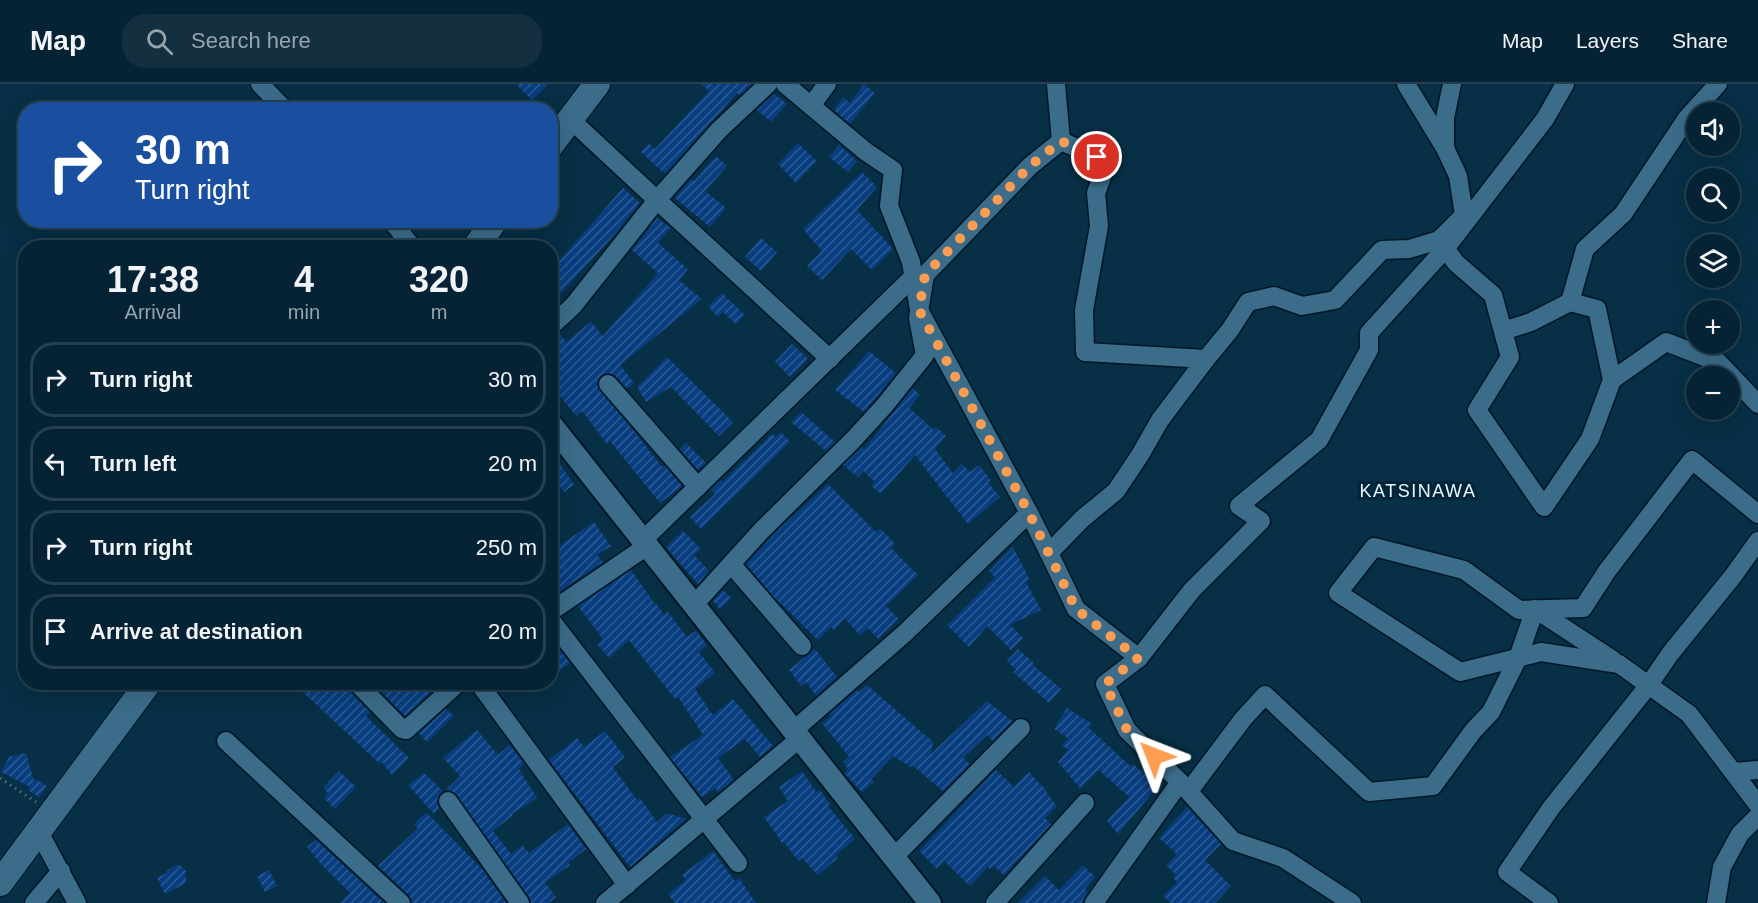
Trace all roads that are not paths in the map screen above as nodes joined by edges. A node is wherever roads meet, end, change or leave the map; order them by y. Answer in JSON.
{"nodes":[{"id":1,"x":260,"y":84,"type":"edge"},
{"id":2,"x":597,"y":84,"type":"edge"},
{"id":3,"x":768,"y":84,"type":"edge"},
{"id":4,"x":785,"y":84,"type":"edge"},
{"id":5,"x":827,"y":84,"type":"edge"},
{"id":6,"x":1056,"y":84,"type":"edge"},
{"id":7,"x":1406,"y":84,"type":"edge"},
{"id":8,"x":1452,"y":84,"type":"edge"},
{"id":9,"x":1565,"y":84,"type":"edge"},
{"id":10,"x":1718,"y":84,"type":"edge"},
{"id":11,"x":277,"y":102,"type":"edge"},
{"id":12,"x":811,"y":106,"type":"junction"},
{"id":13,"x":570,"y":119,"type":"junction"},
{"id":14,"x":558,"y":135,"type":"edge"},
{"id":15,"x":1061,"y":141,"type":"junction"},
{"id":16,"x":1445,"y":148,"type":"junction"},
{"id":17,"x":657,"y":200,"type":"junction"},
{"id":18,"x":397,"y":228,"type":"edge"},
{"id":19,"x":406,"y":240,"type":"edge"},
{"id":20,"x":1442,"y":244,"type":"junction"},
{"id":21,"x":914,"y":276,"type":"junction"},
{"id":22,"x":1570,"y":302,"type":"junction"},
{"id":23,"x":919,"y":310,"type":"junction"},
{"id":24,"x":558,"y":320,"type":"edge"},
{"id":25,"x":1503,"y":330,"type":"junction"},
{"id":26,"x":830,"y":359,"type":"junction"},
{"id":27,"x":1206,"y":359,"type":"junction"},
{"id":28,"x":1612,"y":380,"type":"junction"},
{"id":29,"x":608,"y":384,"type":"dead end"},
{"id":30,"x":1758,"y":404,"type":"edge"},
{"id":31,"x":558,"y":433,"type":"edge"},
{"id":32,"x":698,"y":488,"type":"junction"},
{"id":33,"x":1029,"y":513,"type":"junction"},
{"id":34,"x":1758,"y":514,"type":"edge"},
{"id":35,"x":1758,"y":541,"type":"edge"},
{"id":36,"x":644,"y":544,"type":"junction"},
{"id":37,"x":1049,"y":553,"type":"junction"},
{"id":38,"x":731,"y":564,"type":"junction"},
{"id":39,"x":558,"y":606,"type":"edge"},
{"id":40,"x":693,"y":606,"type":"junction"},
{"id":41,"x":1535,"y":609,"type":"junction"},
{"id":42,"x":558,"y":630,"type":"edge"},
{"id":43,"x":802,"y":646,"type":"dead end"},
{"id":44,"x":1138,"y":658,"type":"junction"},
{"id":45,"x":1518,"y":658,"type":"junction"},
{"id":46,"x":1619,"y":664,"type":"junction"},
{"id":47,"x":1648,"y":686,"type":"junction"},
{"id":48,"x":143,"y":690,"type":"edge"},
{"id":49,"x":364,"y":690,"type":"edge"},
{"id":50,"x":450,"y":690,"type":"edge"},
{"id":51,"x":484,"y":690,"type":"edge"},
{"id":52,"x":1020,"y":728,"type":"dead end"},
{"id":53,"x":796,"y":735,"type":"junction"},
{"id":54,"x":226,"y":741,"type":"dead end"},
{"id":55,"x":1758,"y":770,"type":"edge"},
{"id":56,"x":1734,"y":772,"type":"junction"},
{"id":57,"x":1185,"y":787,"type":"junction"},
{"id":58,"x":448,"y":801,"type":"dead end"},
{"id":59,"x":1085,"y":803,"type":"dead end"},
{"id":60,"x":1758,"y":805,"type":"edge"},
{"id":61,"x":1758,"y":816,"type":"edge"},
{"id":62,"x":703,"y":820,"type":"junction"},
{"id":63,"x":45,"y":822,"type":"junction"},
{"id":64,"x":893,"y":858,"type":"junction"},
{"id":65,"x":738,"y":863,"type":"dead end"},
{"id":66,"x":61,"y":871,"type":"junction"},
{"id":67,"x":0,"y":883,"type":"edge"},
{"id":68,"x":627,"y":885,"type":"junction"},
{"id":69,"x":34,"y":903,"type":"edge"},
{"id":70,"x":78,"y":903,"type":"edge"},
{"id":71,"x":401,"y":903,"type":"edge"},
{"id":72,"x":520,"y":903,"type":"edge"},
{"id":73,"x":605,"y":903,"type":"edge"},
{"id":74,"x":930,"y":903,"type":"edge"},
{"id":75,"x":995,"y":903,"type":"edge"},
{"id":76,"x":1094,"y":903,"type":"edge"},
{"id":77,"x":1352,"y":903,"type":"edge"},
{"id":78,"x":1549,"y":903,"type":"edge"},
{"id":79,"x":1716,"y":903,"type":"edge"}],
"edges":[{"from":1,"to":11,"type":"street"},
{"from":2,"to":13,"type":"main road"},
{"from":3,"to":17,"type":"street"},
{"from":4,"to":12,"type":"street"},
{"from":5,"to":12,"type":"street"},
{"from":6,"to":15,"type":"street"},
{"from":7,"to":16,"type":"street"},
{"from":8,"to":16,"type":"street"},
{"from":9,"to":20,"type":"street"},
{"from":10,"to":22,"type":"street"},
{"from":12,"to":21,"type":"street"},
{"from":13,"to":14,"type":"main road"},
{"from":13,"to":17,"type":"street"},
{"from":15,"to":23,"type":"street"},
{"from":15,"to":27,"type":"street"},
{"from":16,"to":20,"type":"street"},
{"from":17,"to":24,"type":"street"},
{"from":17,"to":26,"type":"street"},
{"from":18,"to":19,"type":"street"},
{"from":20,"to":25,"type":"street"},
{"from":20,"to":27,"type":"street"},
{"from":20,"to":44,"type":"street"},
{"from":21,"to":23,"type":"street"},
{"from":21,"to":26,"type":"street"},
{"from":22,"to":25,"type":"street"},
{"from":22,"to":28,"type":"street"},
{"from":23,"to":33,"type":"street"},
{"from":23,"to":38,"type":"street"},
{"from":25,"to":28,"type":"street"},
{"from":26,"to":32,"type":"street"},
{"from":27,"to":37,"type":"street"},
{"from":28,"to":30,"type":"street"},
{"from":29,"to":32,"type":"street"},
{"from":31,"to":36,"type":"street"},
{"from":32,"to":36,"type":"street"},
{"from":33,"to":37,"type":"street"},
{"from":33,"to":53,"type":"street"},
{"from":34,"to":41,"type":"street"},
{"from":35,"to":47,"type":"street"},
{"from":36,"to":39,"type":"street"},
{"from":36,"to":40,"type":"street"},
{"from":37,"to":44,"type":"street"},
{"from":38,"to":40,"type":"street"},
{"from":38,"to":43,"type":"street"},
{"from":40,"to":53,"type":"street"},
{"from":41,"to":45,"type":"street"},
{"from":41,"to":45,"type":"street"},
{"from":41,"to":46,"type":"street"},
{"from":42,"to":62,"type":"street"},
{"from":44,"to":57,"type":"street"},
{"from":45,"to":46,"type":"street"},
{"from":45,"to":57,"type":"street"},
{"from":46,"to":47,"type":"street"},
{"from":47,"to":56,"type":"street"},
{"from":47,"to":78,"type":"street"},
{"from":48,"to":63,"type":"main road"},
{"from":49,"to":50,"type":"street"},
{"from":51,"to":68,"type":"street"},
{"from":52,"to":64,"type":"street"},
{"from":53,"to":62,"type":"street"},
{"from":53,"to":64,"type":"street"},
{"from":54,"to":71,"type":"street"},
{"from":55,"to":56,"type":"street"},
{"from":56,"to":60,"type":"street"},
{"from":57,"to":76,"type":"street"},
{"from":57,"to":77,"type":"street"},
{"from":58,"to":72,"type":"street"},
{"from":59,"to":75,"type":"street"},
{"from":61,"to":79,"type":"street"},
{"from":62,"to":65,"type":"street"},
{"from":62,"to":68,"type":"street"},
{"from":63,"to":66,"type":"street"},
{"from":63,"to":67,"type":"main road"},
{"from":64,"to":74,"type":"street"},
{"from":66,"to":69,"type":"street"},
{"from":66,"to":70,"type":"street"},
{"from":68,"to":73,"type":"street"}]}
